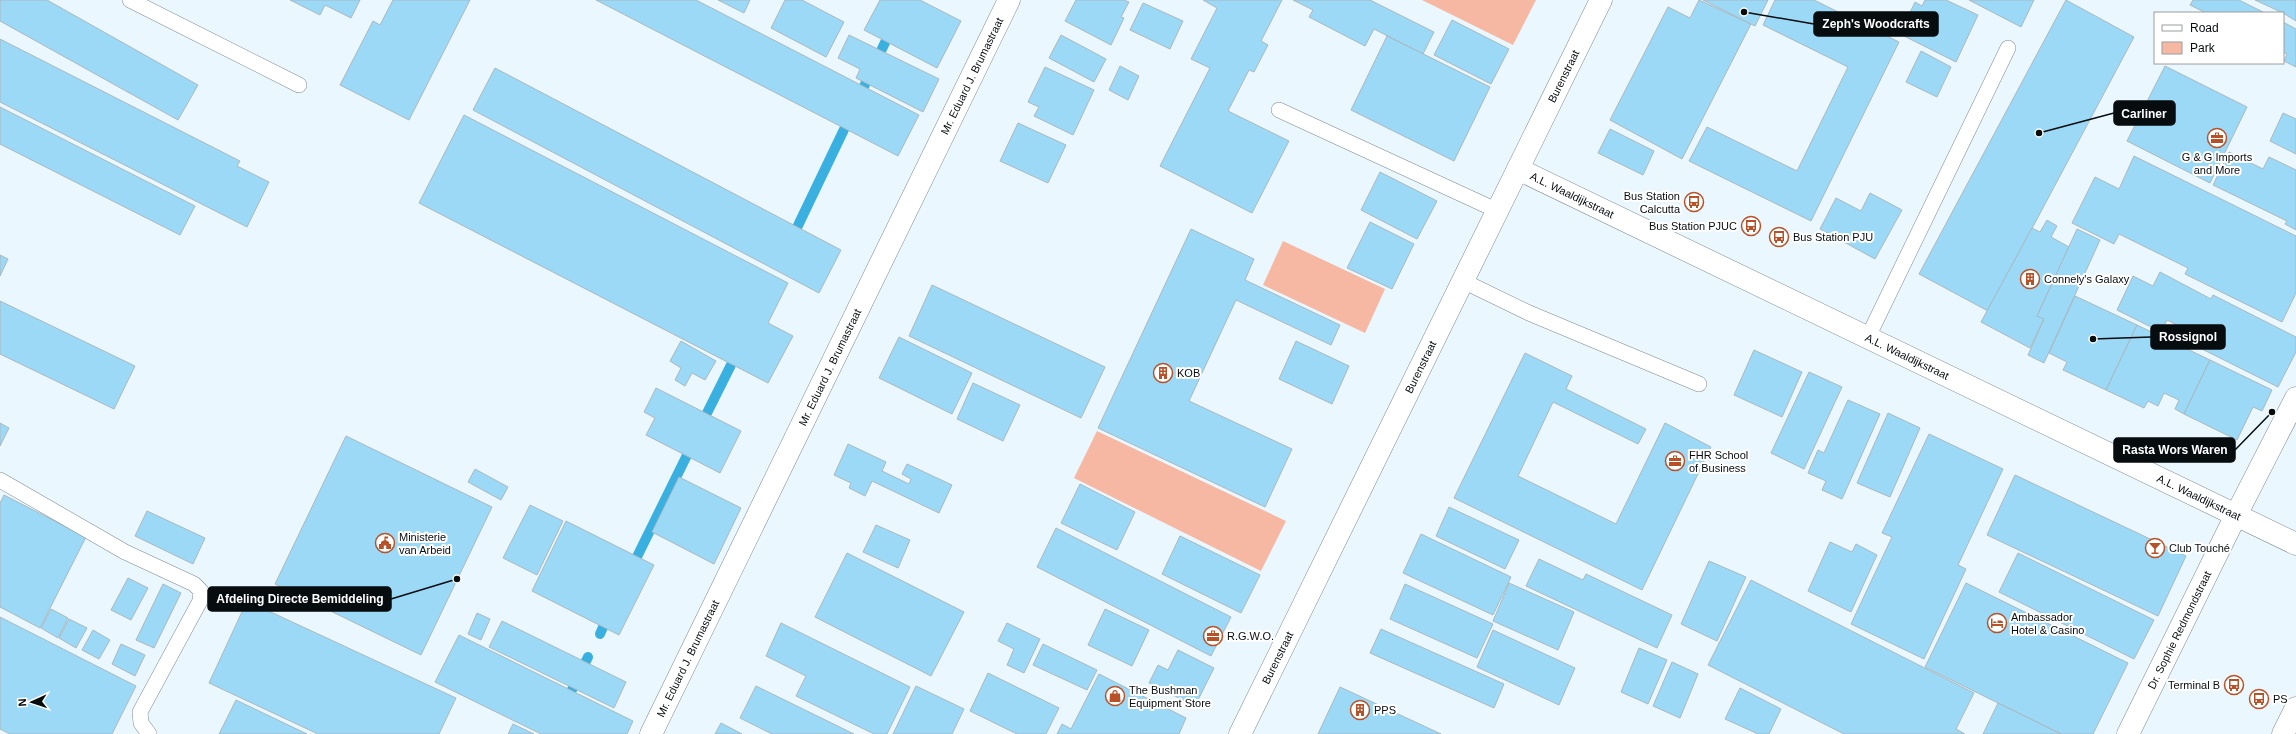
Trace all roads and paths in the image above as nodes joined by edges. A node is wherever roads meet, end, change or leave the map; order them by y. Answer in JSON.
{"nodes":[{"id":1,"x":130,"y":0,"type":"edge"},
{"id":2,"x":1009,"y":0,"type":"edge"},
{"id":3,"x":1601,"y":0,"type":"edge"},
{"id":4,"x":2008,"y":48,"type":"dead end"},
{"id":5,"x":299,"y":85,"type":"dead end"},
{"id":6,"x":1279,"y":110,"type":"dead end"},
{"id":7,"x":1518,"y":169,"type":"junction"},
{"id":8,"x":1496,"y":210,"type":"junction"},
{"id":9,"x":1463,"y":281,"type":"junction"},
{"id":10,"x":1868,"y":337,"type":"junction"},
{"id":11,"x":1700,"y":384,"type":"dead end"},
{"id":12,"x":2296,"y":398,"type":"edge"},
{"id":13,"x":0,"y":480,"type":"edge"},
{"id":14,"x":2236,"y":514,"type":"junction"},
{"id":15,"x":2296,"y":544,"type":"edge"},
{"id":16,"x":2296,"y":708,"type":"edge"},
{"id":17,"x":149,"y":734,"type":"edge"},
{"id":18,"x":651,"y":734,"type":"edge"},
{"id":19,"x":1240,"y":734,"type":"edge"},
{"id":20,"x":2128,"y":734,"type":"edge"},
{"id":21,"x":2283,"y":734,"type":"edge"}],
"edges":[{"from":1,"to":5,"type":"lane"},
{"from":2,"to":18,"type":"street","name":"Mr. Eduard J. Brumastraat"},
{"from":3,"to":7,"type":"street","name":"Burenstraat"},
{"from":4,"to":10,"type":"lane"},
{"from":6,"to":8,"type":"lane"},
{"from":7,"to":8,"type":"street","name":"Burenstraat"},
{"from":7,"to":10,"type":"street","name":"A.L. Waaldijkstraat"},
{"from":8,"to":9,"type":"street","name":"Burenstraat"},
{"from":9,"to":11,"type":"lane"},
{"from":9,"to":19,"type":"street","name":"Burenstraat"},
{"from":10,"to":14,"type":"street","name":"A.L. Waaldijkstraat"},
{"from":12,"to":14,"type":"street","name":"Dr. Sophie Redmondstraat"},
{"from":13,"to":17,"type":"lane"},
{"from":14,"to":15,"type":"street","name":"A.L. Waaldijkstraat"},
{"from":14,"to":20,"type":"street","name":"Dr. Sophie Redmondstraat"},
{"from":16,"to":21,"type":"street"}]}
